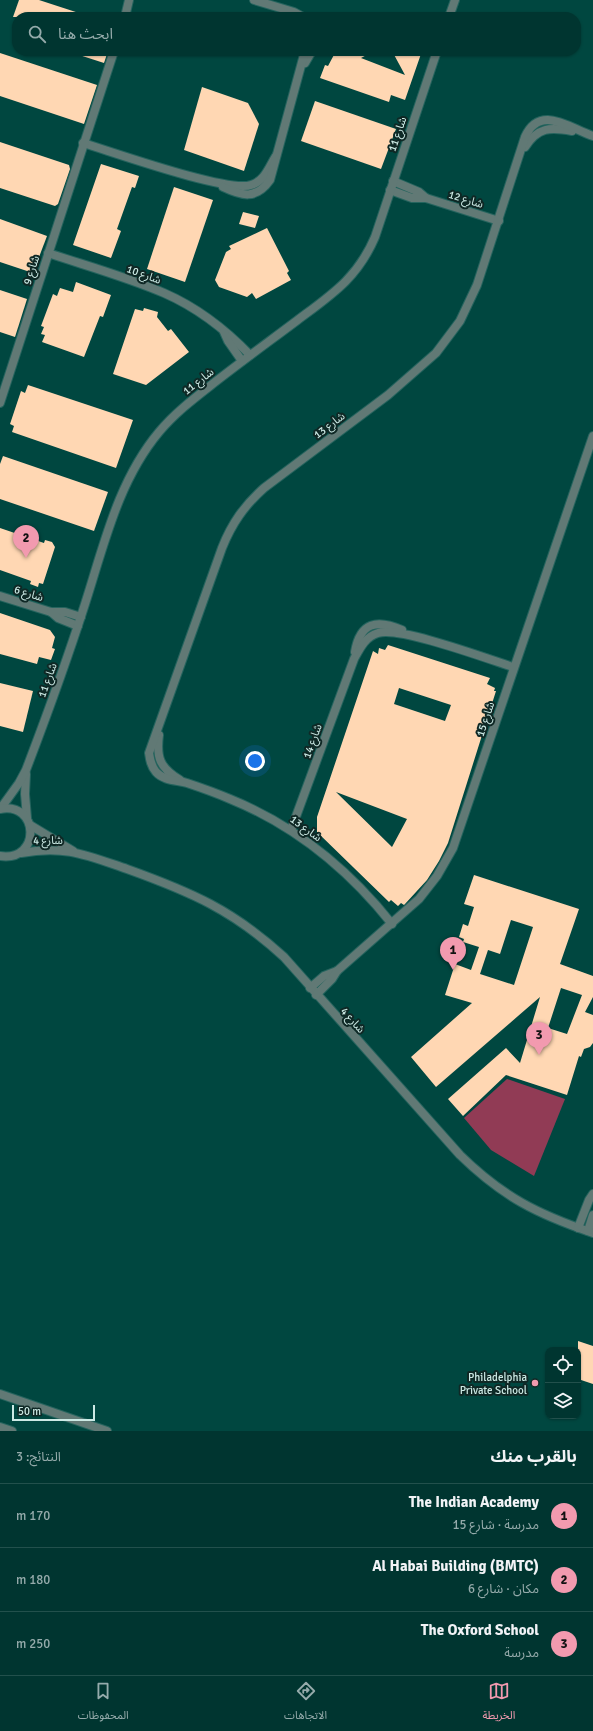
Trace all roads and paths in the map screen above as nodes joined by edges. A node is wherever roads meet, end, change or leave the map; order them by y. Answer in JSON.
{"nodes":[{"id":1,"x":254,"y":0,"type":"edge"},
{"id":2,"x":455,"y":0,"type":"edge"},
{"id":3,"x":130,"y":1,"type":"edge"},
{"id":4,"x":279,"y":8,"type":"junction"},
{"id":5,"x":127,"y":12,"type":"edge"},
{"id":6,"x":284,"y":12,"type":"edge"},
{"id":7,"x":294,"y":12,"type":"edge"},
{"id":8,"x":451,"y":12,"type":"edge"},
{"id":9,"x":112,"y":56,"type":"edge"},
{"id":10,"x":304,"y":56,"type":"edge"},
{"id":11,"x":309,"y":56,"type":"edge"},
{"id":12,"x":435,"y":56,"type":"edge"},
{"id":13,"x":300,"y":72,"type":"junction"},
{"id":14,"x":593,"y":136,"type":"edge"},
{"id":15,"x":84,"y":143,"type":"junction"},
{"id":16,"x":393,"y":181,"type":"junction"},
{"id":17,"x":390,"y":190,"type":"junction"},
{"id":18,"x":426,"y":198,"type":"junction"},
{"id":19,"x":499,"y":220,"type":"junction"},
{"id":20,"x":48,"y":253,"type":"junction"},
{"id":21,"x":224,"y":332,"type":"junction"},
{"id":22,"x":250,"y":355,"type":"junction"},
{"id":23,"x":242,"y":361,"type":"junction"},
{"id":24,"x":0,"y":404,"type":"edge"},
{"id":25,"x":593,"y":436,"type":"edge"},
{"id":26,"x":0,"y":596,"type":"edge"},
{"id":27,"x":51,"y":612,"type":"junction"},
{"id":28,"x":81,"y":616,"type":"junction"},
{"id":29,"x":78,"y":626,"type":"junction"},
{"id":30,"x":513,"y":667,"type":"junction"},
{"id":31,"x":26,"y":770,"type":"junction"},
{"id":32,"x":1,"y":809,"type":"edge"},
{"id":33,"x":28,"y":821,"type":"junction"},
{"id":34,"x":291,"y":830,"type":"junction"},
{"id":35,"x":76,"y":852,"type":"junction"},
{"id":36,"x":21,"y":853,"type":"junction"},
{"id":37,"x":0,"y":856,"type":"edge"},
{"id":38,"x":392,"y":924,"type":"junction"},
{"id":39,"x":337,"y":971,"type":"junction"},
{"id":40,"x":310,"y":988,"type":"junction"},
{"id":41,"x":316,"y":995,"type":"junction"},
{"id":42,"x":593,"y":1194,"type":"edge"},
{"id":43,"x":593,"y":1215,"type":"edge"},
{"id":44,"x":578,"y":1228,"type":"junction"},
{"id":45,"x":590,"y":1232,"type":"edge"},
{"id":46,"x":0,"y":1394,"type":"edge"},
{"id":47,"x":0,"y":1427,"type":"edge"},
{"id":48,"x":12,"y":1431,"type":"edge"},
{"id":49,"x":107,"y":1431,"type":"edge"}],
"edges":[{"from":1,"to":4,"type":"street"},
{"from":2,"to":8,"type":"street"},
{"from":3,"to":5,"type":"street"},
{"from":4,"to":6,"type":"street"},
{"from":4,"to":7,"type":"street"},
{"from":9,"to":15,"type":"street","name":"شارع 9"},
{"from":10,"to":13,"type":"street"},
{"from":11,"to":13,"type":"street"},
{"from":12,"to":16,"type":"street","name":"شارع 11"},
{"from":13,"to":15,"type":"street"},
{"from":14,"to":19,"type":"street","name":"شارع 13"},
{"from":15,"to":20,"type":"street","name":"شارع 9"},
{"from":16,"to":17,"type":"street","name":"شارع 11"},
{"from":16,"to":18,"type":"street","name":"شارع 12"},
{"from":17,"to":18,"type":"street","name":"شارع 12"},
{"from":17,"to":22,"type":"street","name":"شارع 11"},
{"from":18,"to":19,"type":"street","name":"شارع 12"},
{"from":19,"to":34,"type":"street","name":"شارع 13"},
{"from":20,"to":21,"type":"street","name":"شارع 10"},
{"from":20,"to":24,"type":"street","name":"شارع 9"},
{"from":21,"to":22,"type":"street","name":"شارع 10"},
{"from":21,"to":23,"type":"street","name":"شارع 10"},
{"from":22,"to":23,"type":"street","name":"شارع 11"},
{"from":23,"to":28,"type":"street","name":"شارع 11"},
{"from":25,"to":30,"type":"street","name":"شارع 15"},
{"from":26,"to":27,"type":"street","name":"شارع 6"},
{"from":27,"to":28,"type":"street","name":"شارع 6"},
{"from":27,"to":29,"type":"street","name":"شارع 6"},
{"from":28,"to":29,"type":"street","name":"شارع 11"},
{"from":29,"to":31,"type":"street","name":"شارع 11"},
{"from":30,"to":34,"type":"street","name":"شارع 14"},
{"from":30,"to":38,"type":"street","name":"شارع 15"},
{"from":31,"to":32,"type":"street","name":"شارع 11"},
{"from":31,"to":33,"type":"street","name":"شارع 11"},
{"from":32,"to":33,"type":"street","name":"شارع 4"},
{"from":33,"to":35,"type":"street","name":"شارع 4"},
{"from":33,"to":36,"type":"street","name":"شارع 11"},
{"from":34,"to":38,"type":"street","name":"شارع 13"},
{"from":35,"to":36,"type":"street","name":"شارع 4"},
{"from":35,"to":40,"type":"street","name":"شارع 4"},
{"from":36,"to":37,"type":"street","name":"شارع 4"},
{"from":38,"to":39,"type":"street","name":"شارع 15"},
{"from":39,"to":40,"type":"street","name":"شارع 15"},
{"from":39,"to":41,"type":"street","name":"شارع 15"},
{"from":40,"to":41,"type":"street","name":"شارع 4"},
{"from":41,"to":44,"type":"street","name":"شارع 4"},
{"from":42,"to":44,"type":"street"},
{"from":43,"to":45,"type":"street"},
{"from":44,"to":45,"type":"street","name":"شارع 4"},
{"from":46,"to":49,"type":"street"},
{"from":47,"to":48,"type":"street"}]}
